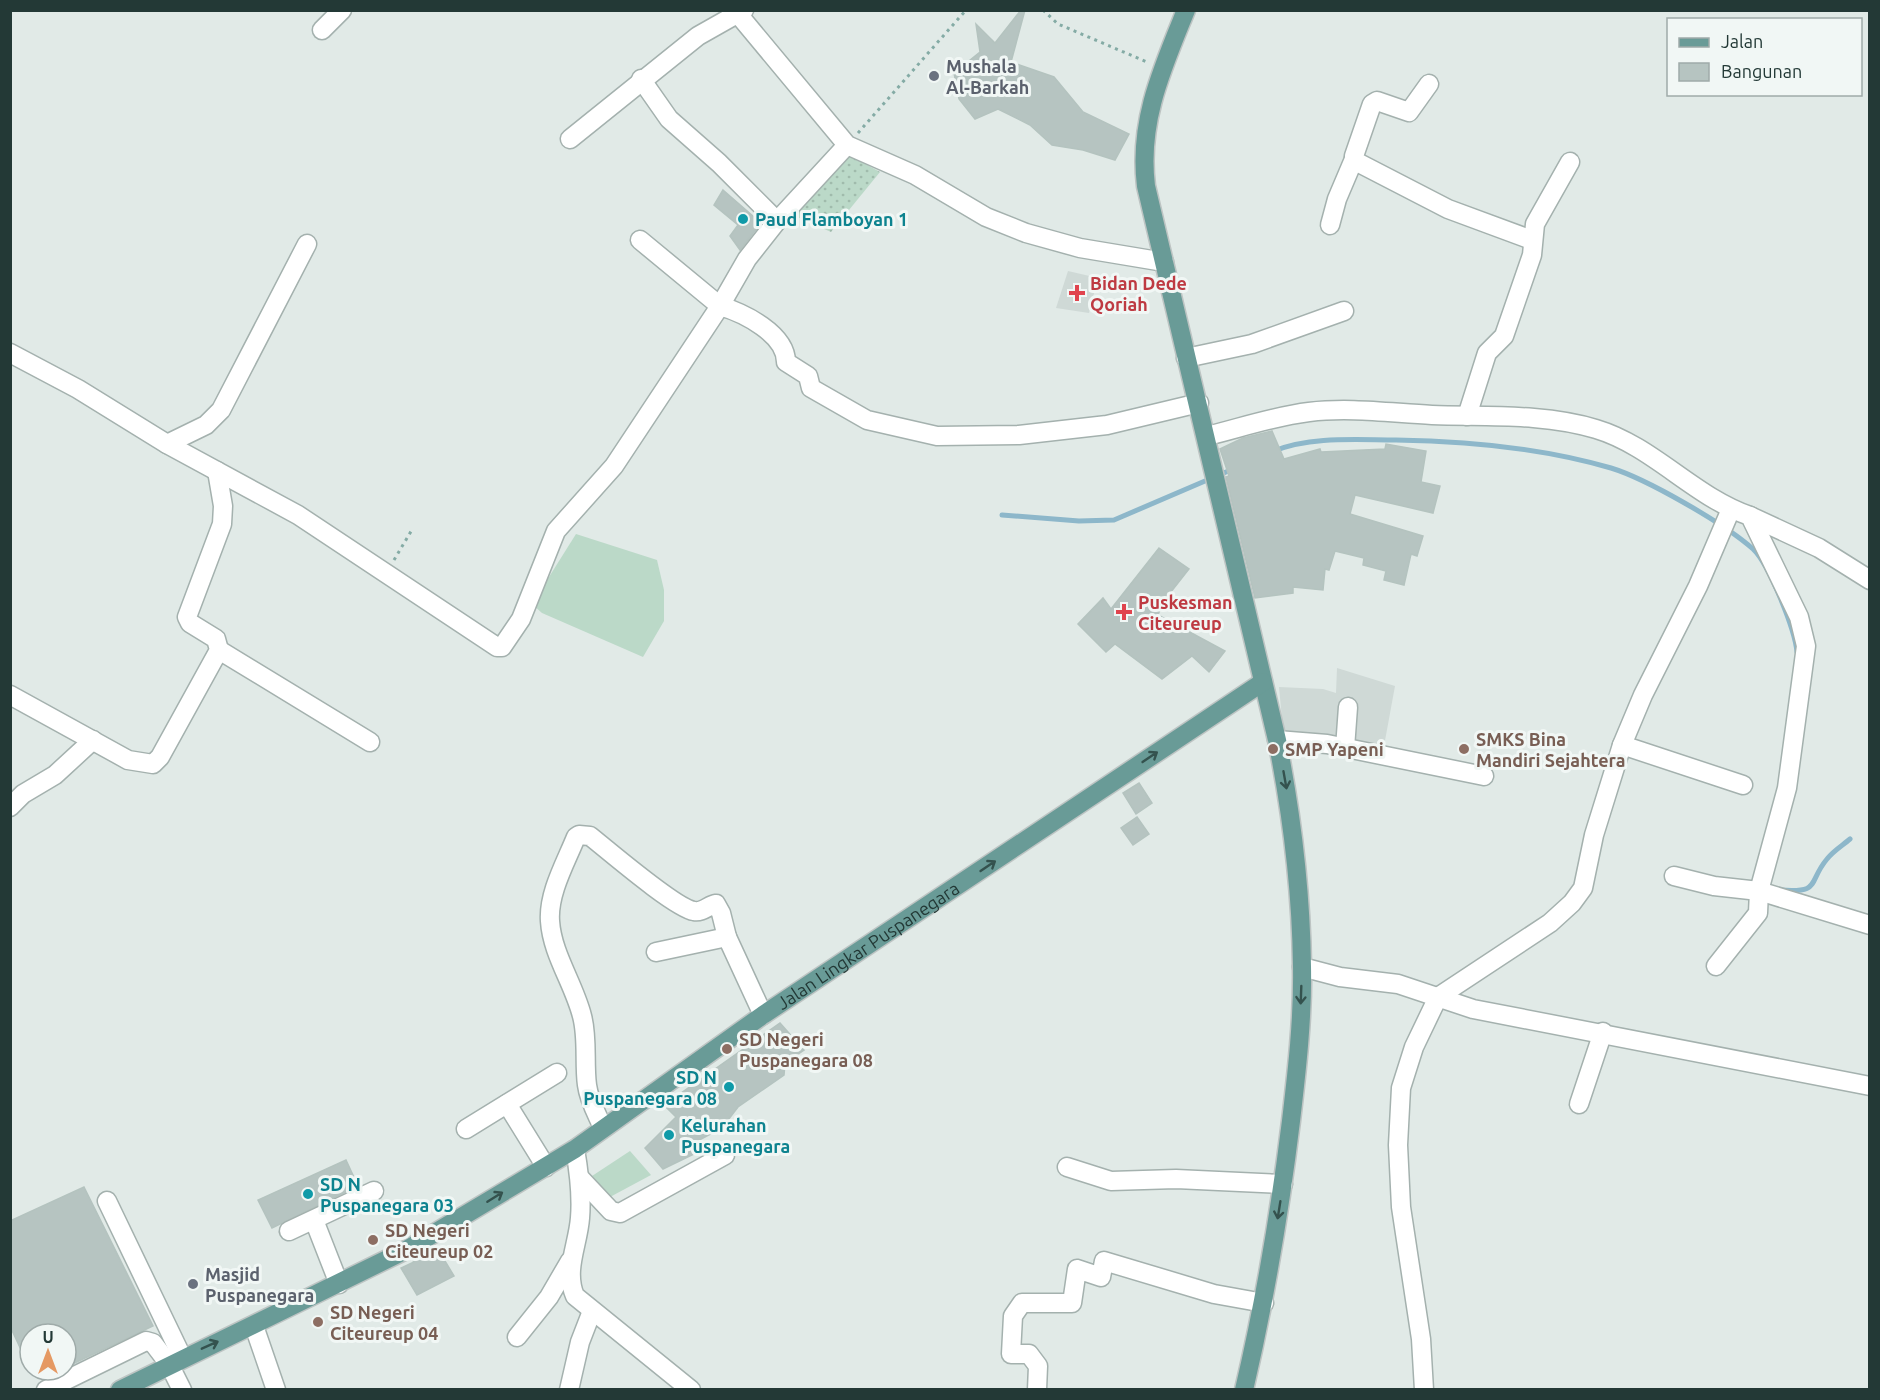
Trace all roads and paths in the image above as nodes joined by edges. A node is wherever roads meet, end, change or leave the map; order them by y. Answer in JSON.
{"nodes":[{"id":1,"x":342,"y":10,"type":"edge"},
{"id":2,"x":966,"y":10,"type":"edge"},
{"id":3,"x":1043,"y":10,"type":"edge"},
{"id":4,"x":1186,"y":10,"type":"edge"},
{"id":5,"x":741,"y":12,"type":"edge"},
{"id":6,"x":322,"y":30,"type":"dead end"},
{"id":7,"x":1163,"y":68,"type":"junction"},
{"id":8,"x":641,"y":79,"type":"junction"},
{"id":9,"x":1429,"y":84,"type":"dead end"},
{"id":10,"x":570,"y":139,"type":"dead end"},
{"id":11,"x":847,"y":145,"type":"junction"},
{"id":12,"x":1354,"y":159,"type":"junction"},
{"id":13,"x":1570,"y":162,"type":"dead end"},
{"id":14,"x":777,"y":221,"type":"junction"},
{"id":15,"x":1330,"y":225,"type":"dead end"},
{"id":16,"x":640,"y":240,"type":"dead end"},
{"id":17,"x":1532,"y":240,"type":"junction"},
{"id":18,"x":307,"y":244,"type":"dead end"},
{"id":19,"x":1164,"y":262,"type":"junction"},
{"id":20,"x":720,"y":306,"type":"junction"},
{"id":21,"x":1344,"y":311,"type":"dead end"},
{"id":22,"x":10,"y":352,"type":"edge"},
{"id":23,"x":1186,"y":358,"type":"junction"},
{"id":24,"x":1199,"y":403,"type":"junction"},
{"id":25,"x":1467,"y":416,"type":"junction"},
{"id":26,"x":1208,"y":442,"type":"junction"},
{"id":27,"x":167,"y":444,"type":"junction"},
{"id":28,"x":218,"y":471,"type":"junction"},
{"id":29,"x":1750,"y":516,"type":"junction"},
{"id":30,"x":1726,"y":519,"type":"junction"},
{"id":31,"x":413,"y":528,"type":"dead end"},
{"id":32,"x":387,"y":572,"type":"junction"},
{"id":33,"x":1869,"y":580,"type":"edge"},
{"id":34,"x":219,"y":650,"type":"junction"},
{"id":35,"x":1263,"y":682,"type":"junction"},
{"id":36,"x":10,"y":695,"type":"edge"},
{"id":37,"x":1348,"y":707,"type":"dead end"},
{"id":38,"x":93,"y":740,"type":"junction"},
{"id":39,"x":1277,"y":740,"type":"junction"},
{"id":40,"x":370,"y":742,"type":"dead end"},
{"id":41,"x":1622,"y":745,"type":"junction"},
{"id":42,"x":1345,"y":748,"type":"junction"},
{"id":43,"x":1484,"y":776,"type":"dead end"},
{"id":44,"x":1743,"y":785,"type":"dead end"},
{"id":45,"x":10,"y":807,"type":"edge"},
{"id":46,"x":1674,"y":876,"type":"dead end"},
{"id":47,"x":1760,"y":891,"type":"junction"},
{"id":48,"x":1869,"y":925,"type":"edge"},
{"id":49,"x":728,"y":937,"type":"junction"},
{"id":50,"x":656,"y":952,"type":"dead end"},
{"id":51,"x":1716,"y":966,"type":"dead end"},
{"id":52,"x":1302,"y":968,"type":"junction"},
{"id":53,"x":1438,"y":997,"type":"junction"},
{"id":54,"x":764,"y":1015,"type":"junction"},
{"id":55,"x":1603,"y":1032,"type":"junction"},
{"id":56,"x":557,"y":1073,"type":"dead end"},
{"id":57,"x":1869,"y":1086,"type":"edge"},
{"id":58,"x":507,"y":1104,"type":"junction"},
{"id":59,"x":1579,"y":1104,"type":"dead end"},
{"id":60,"x":603,"y":1128,"type":"junction"},
{"id":61,"x":466,"y":1129,"type":"dead end"},
{"id":62,"x":575,"y":1149,"type":"junction"},
{"id":63,"x":725,"y":1155,"type":"dead end"},
{"id":64,"x":546,"y":1167,"type":"junction"},
{"id":65,"x":1067,"y":1167,"type":"dead end"},
{"id":66,"x":580,"y":1178,"type":"junction"},
{"id":67,"x":1283,"y":1184,"type":"junction"},
{"id":68,"x":374,"y":1191,"type":"dead end"},
{"id":69,"x":107,"y":1201,"type":"dead end"},
{"id":70,"x":314,"y":1220,"type":"junction"},
{"id":71,"x":289,"y":1231,"type":"dead end"},
{"id":72,"x":572,"y":1257,"type":"junction"},
{"id":73,"x":339,"y":1284,"type":"junction"},
{"id":74,"x":1264,"y":1303,"type":"junction"},
{"id":75,"x":592,"y":1311,"type":"junction"},
{"id":76,"x":254,"y":1326,"type":"junction"},
{"id":77,"x":517,"y":1336,"type":"dead end"},
{"id":78,"x":175,"y":1361,"type":"junction"},
{"id":79,"x":46,"y":1389,"type":"edge"},
{"id":80,"x":120,"y":1389,"type":"edge"},
{"id":81,"x":182,"y":1389,"type":"edge"},
{"id":82,"x":276,"y":1389,"type":"edge"},
{"id":83,"x":569,"y":1389,"type":"edge"},
{"id":84,"x":691,"y":1389,"type":"edge"},
{"id":85,"x":1037,"y":1389,"type":"edge"},
{"id":86,"x":1244,"y":1389,"type":"edge"},
{"id":87,"x":1424,"y":1389,"type":"edge"}],
"edges":[{"from":1,"to":6,"type":"street"},
{"from":2,"to":11,"type":"path"},
{"from":3,"to":7,"type":"path"},
{"from":4,"to":7,"type":"main road"},
{"from":5,"to":8,"type":"street"},
{"from":5,"to":11,"type":"street"},
{"from":7,"to":19,"type":"main road"},
{"from":8,"to":10,"type":"street"},
{"from":8,"to":14,"type":"street"},
{"from":9,"to":12,"type":"street"},
{"from":11,"to":14,"type":"street"},
{"from":11,"to":19,"type":"street"},
{"from":12,"to":15,"type":"street"},
{"from":12,"to":17,"type":"street"},
{"from":13,"to":17,"type":"street"},
{"from":14,"to":20,"type":"street"},
{"from":16,"to":20,"type":"street"},
{"from":17,"to":25,"type":"street"},
{"from":18,"to":27,"type":"street"},
{"from":19,"to":23,"type":"main road"},
{"from":20,"to":24,"type":"street"},
{"from":20,"to":32,"type":"street"},
{"from":21,"to":23,"type":"street"},
{"from":22,"to":27,"type":"street"},
{"from":23,"to":24,"type":"main road"},
{"from":24,"to":26,"type":"main road"},
{"from":25,"to":26,"type":"street"},
{"from":25,"to":30,"type":"street"},
{"from":26,"to":35,"type":"main road"},
{"from":27,"to":28,"type":"street"},
{"from":28,"to":32,"type":"street"},
{"from":28,"to":34,"type":"street"},
{"from":29,"to":30,"type":"street"},
{"from":29,"to":33,"type":"street"},
{"from":29,"to":47,"type":"street"},
{"from":30,"to":41,"type":"street"},
{"from":31,"to":32,"type":"path"},
{"from":34,"to":38,"type":"street"},
{"from":34,"to":40,"type":"street"},
{"from":35,"to":39,"type":"main road"},
{"from":54,"to":35,"type":"main road","name":"Jalan Lingkar Puspanegara","one_way":true},
{"from":36,"to":38,"type":"street"},
{"from":37,"to":42,"type":"street"},
{"from":38,"to":45,"type":"street"},
{"from":39,"to":42,"type":"street"},
{"from":39,"to":52,"type":"main road","one_way":true},
{"from":41,"to":44,"type":"street"},
{"from":41,"to":53,"type":"street"},
{"from":42,"to":43,"type":"street"},
{"from":46,"to":47,"type":"street"},
{"from":47,"to":48,"type":"street"},
{"from":47,"to":51,"type":"street"},
{"from":49,"to":50,"type":"street"},
{"from":49,"to":54,"type":"street"},
{"from":49,"to":60,"type":"street"},
{"from":52,"to":53,"type":"street"},
{"from":52,"to":67,"type":"main road","one_way":true},
{"from":53,"to":55,"type":"street"},
{"from":53,"to":87,"type":"street"},
{"from":54,"to":60,"type":"main road","name":"Jalan Lingkar Puspanegara"},
{"from":55,"to":57,"type":"street"},
{"from":55,"to":59,"type":"street"},
{"from":56,"to":58,"type":"street"},
{"from":58,"to":61,"type":"street"},
{"from":58,"to":64,"type":"street"},
{"from":60,"to":62,"type":"main road","name":"Jalan Lingkar Puspanegara"},
{"from":62,"to":64,"type":"main road","name":"Jalan Lingkar Puspanegara"},
{"from":62,"to":66,"type":"street"},
{"from":63,"to":66,"type":"street"},
{"from":73,"to":64,"type":"main road","name":"Jalan Lingkar Puspanegara","one_way":true},
{"from":65,"to":67,"type":"street"},
{"from":66,"to":72,"type":"street"},
{"from":67,"to":74,"type":"main road","one_way":true},
{"from":68,"to":70,"type":"street"},
{"from":69,"to":78,"type":"street"},
{"from":70,"to":71,"type":"street"},
{"from":70,"to":73,"type":"street"},
{"from":72,"to":75,"type":"street"},
{"from":72,"to":77,"type":"street"},
{"from":73,"to":76,"type":"main road","name":"Jalan Lingkar Puspanegara"},
{"from":74,"to":85,"type":"street"},
{"from":74,"to":86,"type":"main road"},
{"from":75,"to":83,"type":"street"},
{"from":75,"to":84,"type":"street"},
{"from":78,"to":76,"type":"main road","name":"Jalan Lingkar Puspanegara","one_way":true},
{"from":76,"to":82,"type":"street"},
{"from":78,"to":79,"type":"street"},
{"from":78,"to":80,"type":"main road","name":"Jalan Lingkar Puspanegara"},
{"from":78,"to":81,"type":"street"}]}
